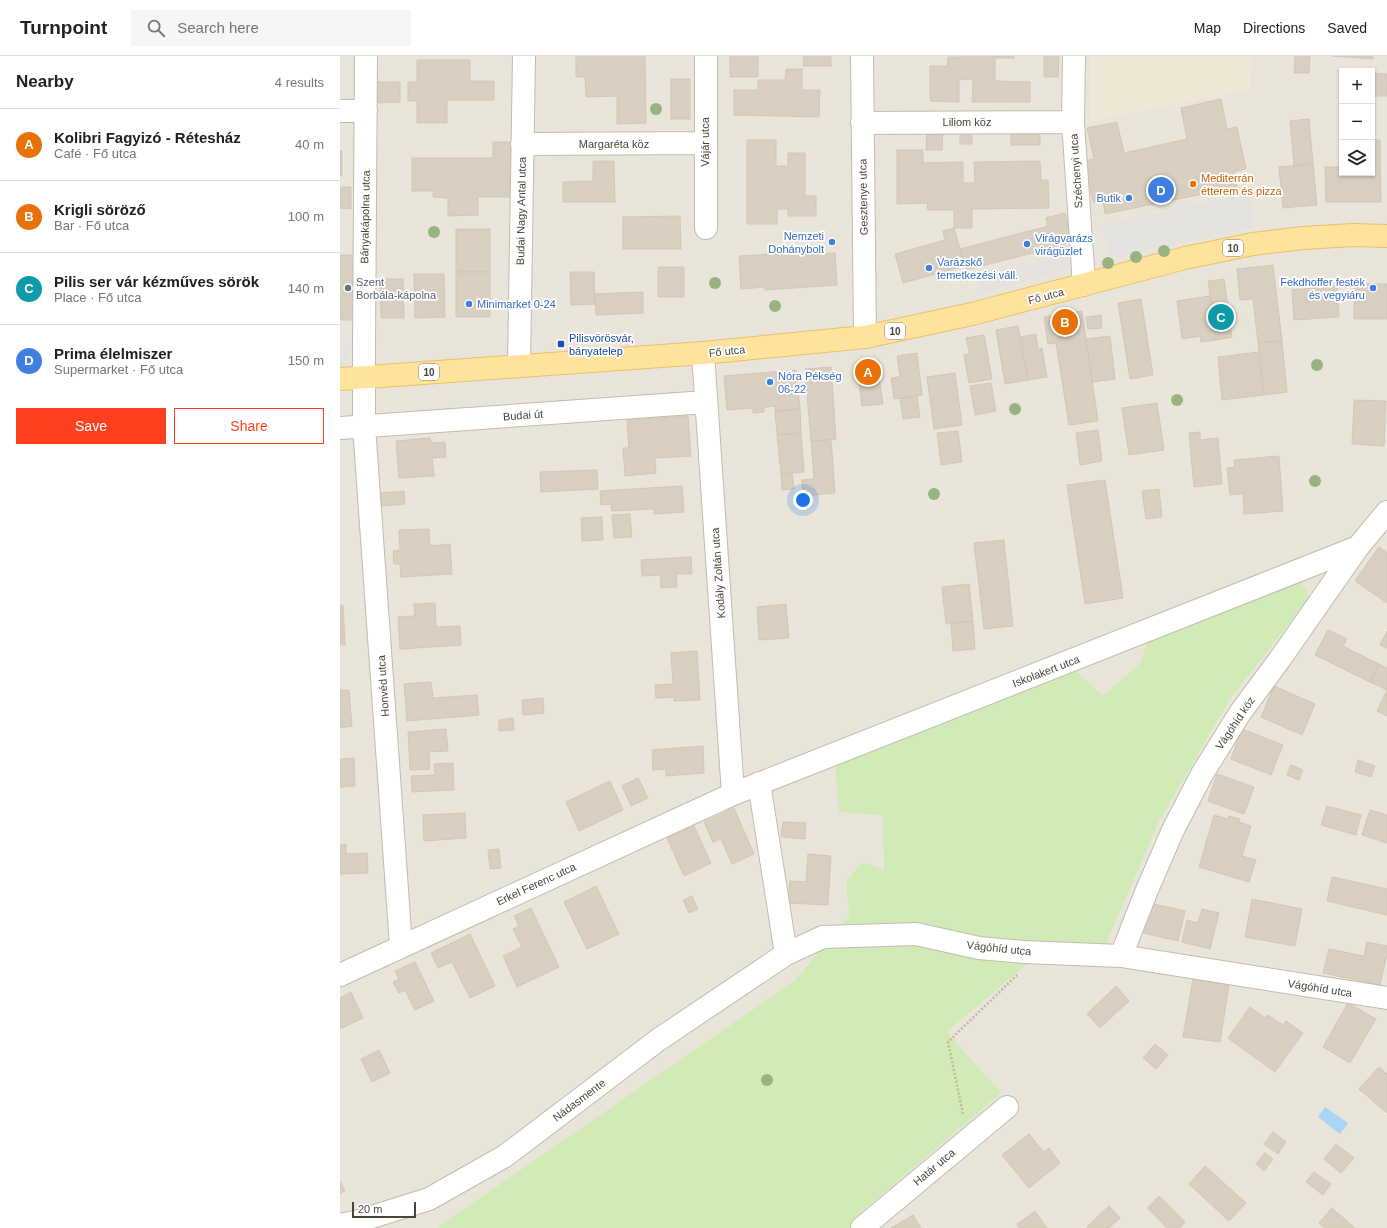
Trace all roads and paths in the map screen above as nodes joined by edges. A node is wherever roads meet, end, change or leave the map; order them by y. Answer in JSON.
{"nodes":[{"id":1,"x":366,"y":56,"type":"edge"},
{"id":2,"x":524,"y":56,"type":"edge"},
{"id":3,"x":706,"y":56,"type":"edge"},
{"id":4,"x":862,"y":56,"type":"edge"},
{"id":5,"x":1074,"y":56,"type":"edge"},
{"id":6,"x":340,"y":111,"type":"edge"},
{"id":7,"x":366,"y":111,"type":"junction"},
{"id":8,"x":1073,"y":122,"type":"junction"},
{"id":9,"x":862,"y":123,"type":"junction"},
{"id":10,"x":705,"y":143,"type":"junction"},
{"id":11,"x":522,"y":144,"type":"junction"},
{"id":12,"x":706,"y":228,"type":"dead end"},
{"id":13,"x":1387,"y":236,"type":"edge"},
{"id":14,"x":1083,"y":285,"type":"junction"},
{"id":15,"x":865,"y":337,"type":"junction"},
{"id":16,"x":703,"y":353,"type":"junction"},
{"id":17,"x":519,"y":366,"type":"junction"},
{"id":18,"x":364,"y":377,"type":"junction"},
{"id":19,"x":340,"y":378,"type":"edge"},
{"id":20,"x":706,"y":402,"type":"junction"},
{"id":21,"x":364,"y":426,"type":"junction"},
{"id":22,"x":340,"y":428,"type":"edge"},
{"id":23,"x":1387,"y":512,"type":"edge"},
{"id":24,"x":1358,"y":547,"type":"junction"},
{"id":25,"x":759,"y":783,"type":"junction"},
{"id":26,"x":733,"y":794,"type":"junction"},
{"id":27,"x":401,"y":946,"type":"junction"},
{"id":28,"x":1024,"y":952,"type":"junction"},
{"id":29,"x":786,"y":954,"type":"junction"},
{"id":30,"x":1121,"y":956,"type":"junction"},
{"id":31,"x":340,"y":975,"type":"edge"},
{"id":32,"x":1387,"y":998,"type":"edge"},
{"id":33,"x":1007,"y":1107,"type":"dead end"},
{"id":34,"x":968,"y":1138,"type":"junction"},
{"id":35,"x":349,"y":1223,"type":"edge"},
{"id":36,"x":862,"y":1228,"type":"edge"}],
"edges":[{"from":1,"to":7,"type":"street","name":"Bányakápolna utca"},
{"from":2,"to":11,"type":"street","name":"Budai Nagy Antal utca"},
{"from":3,"to":10,"type":"street","name":"Vájár utca"},
{"from":4,"to":9,"type":"street","name":"Gesztenye utca"},
{"from":5,"to":8,"type":"street","name":"Széchenyi utca"},
{"from":6,"to":7,"type":"street"},
{"from":7,"to":18,"type":"street","name":"Bányakápolna utca"},
{"from":8,"to":9,"type":"street","name":"Liliom köz"},
{"from":8,"to":14,"type":"street","name":"Széchenyi utca"},
{"from":9,"to":15,"type":"street","name":"Gesztenye utca"},
{"from":10,"to":11,"type":"street","name":"Margaréta köz"},
{"from":10,"to":12,"type":"street","name":"Vájár utca"},
{"from":11,"to":17,"type":"street","name":"Budai Nagy Antal utca"},
{"from":13,"to":14,"type":"main road","name":"Fő utca","number":"10"},
{"from":14,"to":15,"type":"main road","name":"Fő utca","number":"10"},
{"from":15,"to":16,"type":"main road","name":"Fő utca","number":"10"},
{"from":16,"to":17,"type":"main road","number":"10"},
{"from":16,"to":20,"type":"street","name":"Kodály Zoltán utca"},
{"from":17,"to":18,"type":"main road","number":"10"},
{"from":18,"to":19,"type":"main road","number":"10"},
{"from":18,"to":21,"type":"street","name":"Bányakápolna utca"},
{"from":20,"to":21,"type":"street","name":"Budai út"},
{"from":20,"to":26,"type":"street","name":"Kodály Zoltán utca"},
{"from":21,"to":22,"type":"street","name":"Budai út"},
{"from":21,"to":27,"type":"street","name":"Honvéd utca"},
{"from":23,"to":24,"type":"street","name":"Vágóhíd köz"},
{"from":24,"to":25,"type":"street","name":"Iskolakert utca"},
{"from":24,"to":30,"type":"street","name":"Vágóhíd köz"},
{"from":25,"to":26,"type":"street","name":"Iskolakert utca"},
{"from":25,"to":29,"type":"street"},
{"from":26,"to":27,"type":"street","name":"Erkel Ferenc utca"},
{"from":27,"to":31,"type":"street","name":"Erkel Ferenc utca"},
{"from":28,"to":29,"type":"street","name":"Vágóhíd utca"},
{"from":28,"to":30,"type":"street","name":"Vágóhíd utca"},
{"from":28,"to":34,"type":"path"},
{"from":29,"to":35,"type":"street","name":"Nádasmente"},
{"from":30,"to":32,"type":"street","name":"Vágóhíd utca"},
{"from":33,"to":34,"type":"street","name":"Határ utca"},
{"from":34,"to":36,"type":"street","name":"Határ utca"}]}
